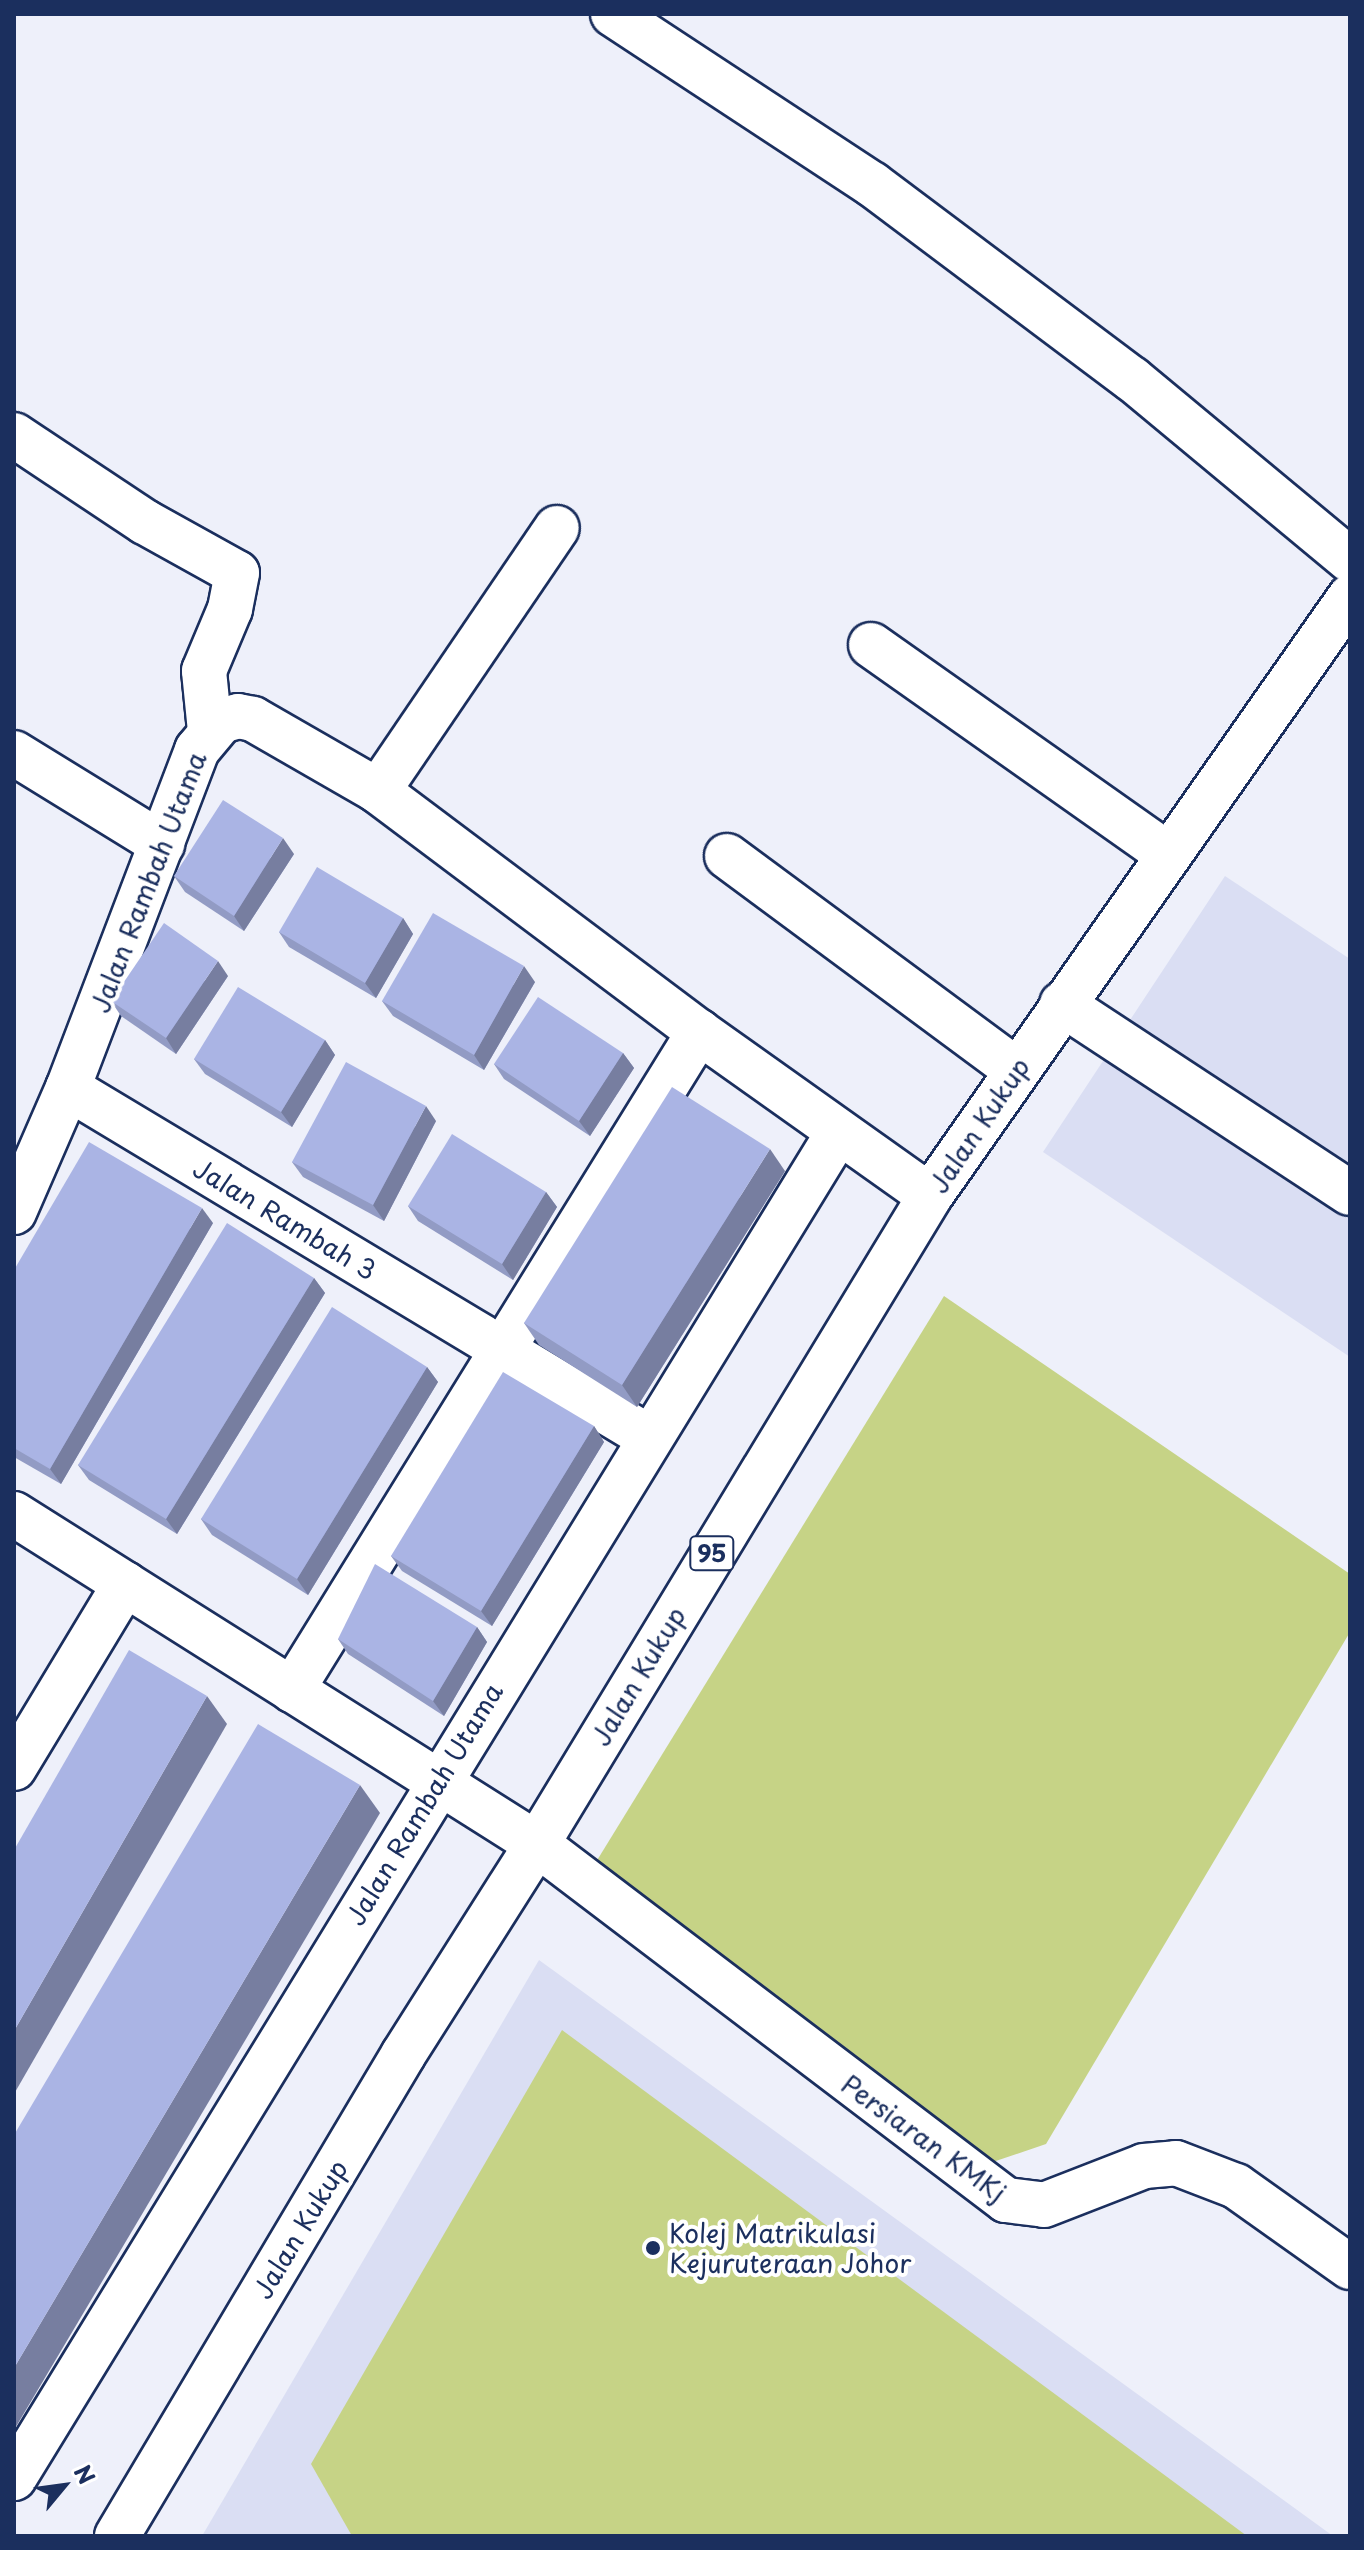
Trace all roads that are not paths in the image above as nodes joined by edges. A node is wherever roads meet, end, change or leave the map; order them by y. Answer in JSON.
{"nodes":[{"id":1,"x":613,"y":14,"type":"edge"},
{"id":2,"x":14,"y":435,"type":"edge"},
{"id":3,"x":557,"y":528,"type":"dead end"},
{"id":4,"x":1350,"y":560,"type":"edge"},
{"id":5,"x":1350,"y":597,"type":"edge"},
{"id":6,"x":871,"y":645,"type":"dead end"},
{"id":7,"x":210,"y":731,"type":"junction"},
{"id":8,"x":14,"y":753,"type":"edge"},
{"id":9,"x":378,"y":791,"type":"junction"},
{"id":10,"x":162,"y":844,"type":"junction"},
{"id":11,"x":1166,"y":853,"type":"junction"},
{"id":12,"x":727,"y":856,"type":"dead end"},
{"id":13,"x":1062,"y":1004,"type":"junction"},
{"id":14,"x":699,"y":1032,"type":"junction"},
{"id":15,"x":1015,"y":1069,"type":"junction"},
{"id":16,"x":68,"y":1088,"type":"junction"},
{"id":17,"x":838,"y":1133,"type":"junction"},
{"id":18,"x":1350,"y":1193,"type":"edge"},
{"id":19,"x":930,"y":1196,"type":"junction"},
{"id":20,"x":14,"y":1212,"type":"edge"},
{"id":21,"x":503,"y":1350,"type":"junction"},
{"id":22,"x":650,"y":1438,"type":"junction"},
{"id":23,"x":14,"y":1514,"type":"edge"},
{"id":24,"x":125,"y":1584,"type":"junction"},
{"id":25,"x":292,"y":1690,"type":"junction"},
{"id":26,"x":14,"y":1768,"type":"edge"},
{"id":27,"x":437,"y":1781,"type":"junction"},
{"id":28,"x":537,"y":1844,"type":"junction"},
{"id":29,"x":1350,"y":2267,"type":"edge"},
{"id":30,"x":14,"y":2478,"type":"edge"},
{"id":31,"x":117,"y":2536,"type":"edge"}],
"edges":[{"from":1,"to":4,"type":"street"},
{"from":2,"to":7,"type":"street"},
{"from":3,"to":9,"type":"street"},
{"from":5,"to":11,"type":"street","name":"Jalan Kukup","number":"95"},
{"from":6,"to":11,"type":"street"},
{"from":7,"to":9,"type":"street","name":"Jalan Rambah Utama"},
{"from":7,"to":10,"type":"street","name":"Jalan Rambah Utama"},
{"from":8,"to":10,"type":"street"},
{"from":9,"to":14,"type":"street","name":"Jalan Rambah Utama"},
{"from":10,"to":16,"type":"street","name":"Jalan Rambah Utama"},
{"from":11,"to":13,"type":"street","name":"Jalan Kukup","number":"95"},
{"from":12,"to":15,"type":"street"},
{"from":13,"to":15,"type":"street","name":"Jalan Kukup","number":"95"},
{"from":13,"to":18,"type":"street"},
{"from":14,"to":17,"type":"street","name":"Jalan Rambah Utama"},
{"from":14,"to":21,"type":"street"},
{"from":15,"to":19,"type":"street","name":"Jalan Kukup","number":"95"},
{"from":16,"to":20,"type":"street","name":"Jalan Rambah Utama"},
{"from":16,"to":21,"type":"street","name":"Jalan Rambah 3"},
{"from":17,"to":19,"type":"street","name":"Jalan Rambah Utama"},
{"from":17,"to":22,"type":"street","name":"Jalan Rambah Utama"},
{"from":19,"to":28,"type":"street","name":"Jalan Kukup","number":"95"},
{"from":21,"to":22,"type":"street","name":"Jalan Rambah 3"},
{"from":21,"to":25,"type":"street"},
{"from":22,"to":27,"type":"street","name":"Jalan Rambah Utama"},
{"from":23,"to":24,"type":"street","name":"Persiaran KMKj"},
{"from":24,"to":25,"type":"street","name":"Persiaran KMKj"},
{"from":24,"to":26,"type":"street"},
{"from":25,"to":27,"type":"street","name":"Persiaran KMKj"},
{"from":27,"to":28,"type":"street","name":"Persiaran KMKj"},
{"from":27,"to":30,"type":"street","name":"Jalan Rambah Utama"},
{"from":28,"to":29,"type":"street","name":"Persiaran KMKj"},
{"from":28,"to":31,"type":"street","name":"Jalan Kukup","number":"95"}]}
